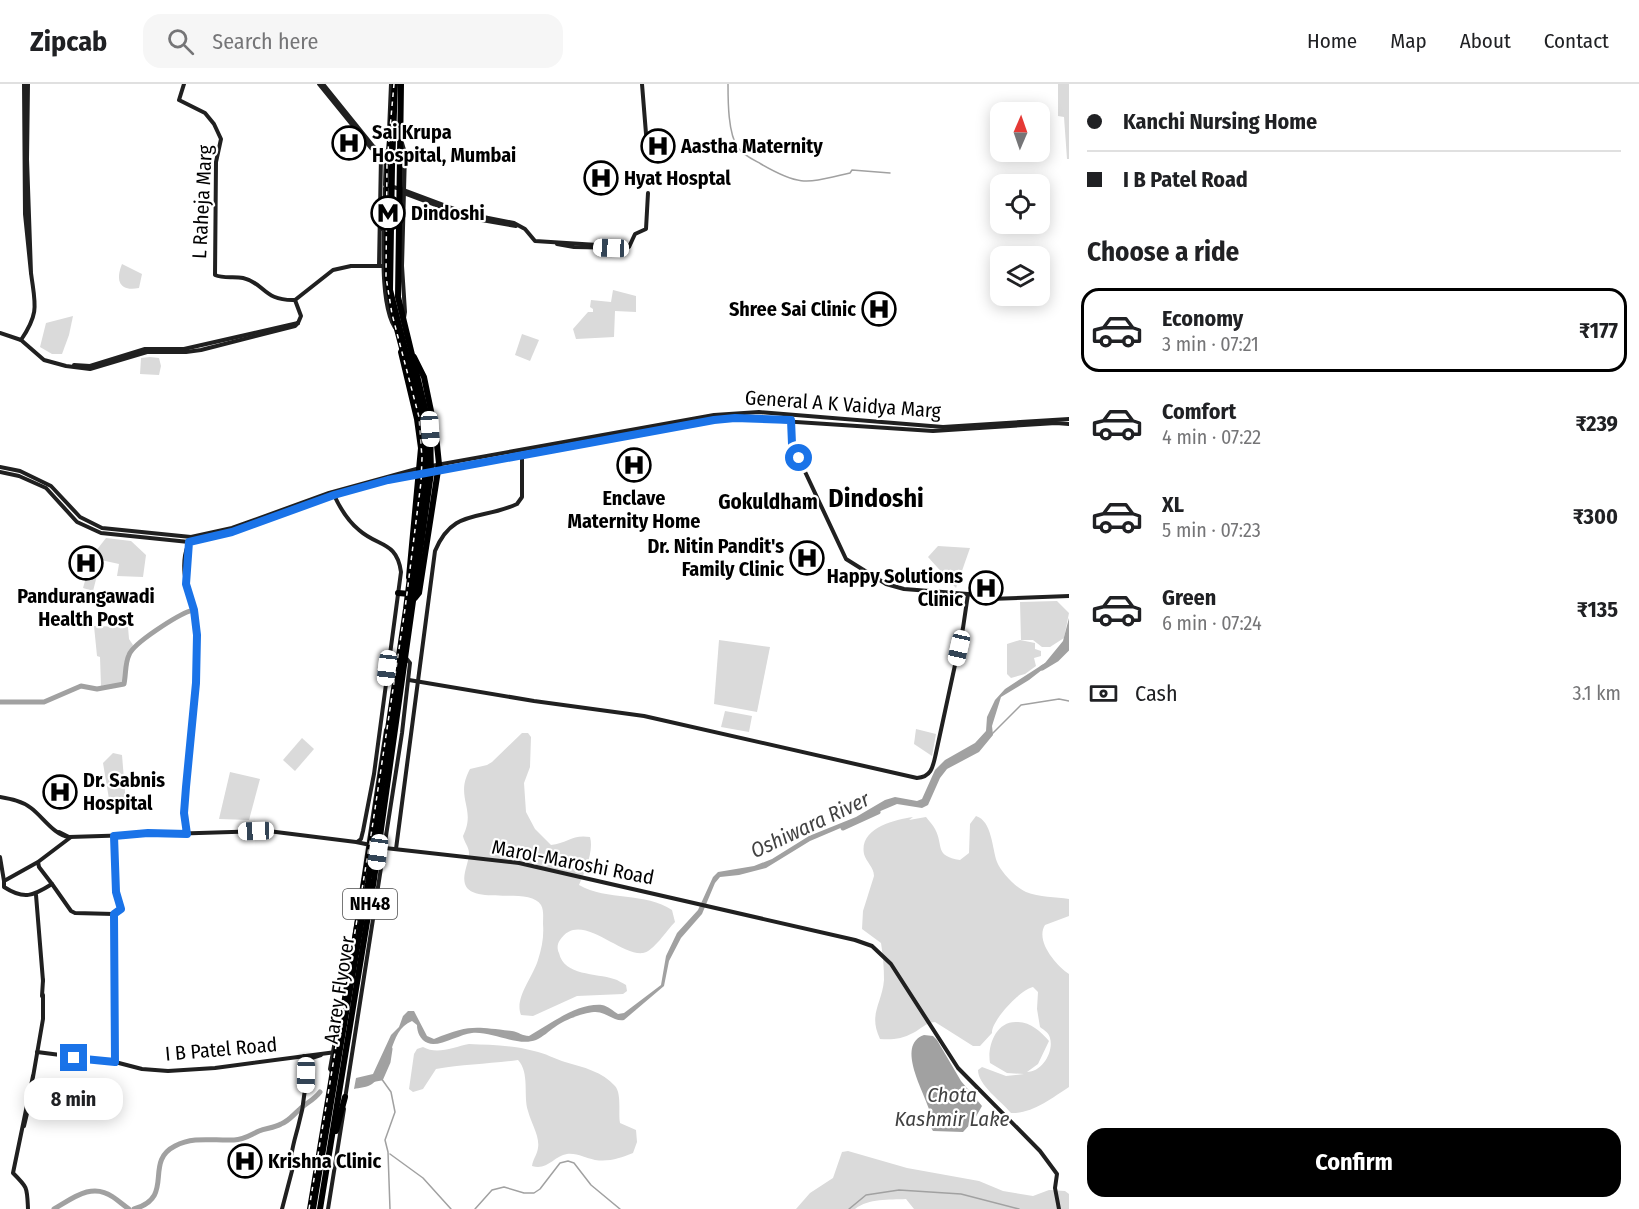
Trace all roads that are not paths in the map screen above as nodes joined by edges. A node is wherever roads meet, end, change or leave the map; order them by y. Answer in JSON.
{"nodes":[{"id":1,"x":184,"y":84,"type":"edge"},
{"id":2,"x":321,"y":84,"type":"edge"},
{"id":3,"x":393,"y":84,"type":"edge"},
{"id":4,"x":401,"y":84,"type":"edge"},
{"id":5,"x":642,"y":84,"type":"edge"},
{"id":6,"x":26,"y":87,"type":"edge"},
{"id":7,"x":647,"y":146,"type":"dead end"},
{"id":8,"x":390,"y":147,"type":"junction"},
{"id":9,"x":383,"y":188,"type":"junction"},
{"id":10,"x":404,"y":191,"type":"junction"},
{"id":11,"x":648,"y":193,"type":"dead end"},
{"id":12,"x":382,"y":266,"type":"junction"},
{"id":13,"x":295,"y":300,"type":"junction"},
{"id":14,"x":401,"y":319,"type":"junction"},
{"id":15,"x":298,"y":323,"type":"junction"},
{"id":16,"x":0,"y":333,"type":"edge"},
{"id":17,"x":403,"y":334,"type":"junction"},
{"id":18,"x":21,"y":340,"type":"junction"},
{"id":19,"x":404,"y":346,"type":"junction"},
{"id":20,"x":411,"y":354,"type":"junction"},
{"id":21,"x":122,"y":357,"type":"junction"},
{"id":22,"x":419,"y":392,"type":"junction"},
{"id":23,"x":791,"y":417,"type":"junction"},
{"id":24,"x":1069,"y":419,"type":"edge"},
{"id":25,"x":1069,"y":424,"type":"edge"},
{"id":26,"x":522,"y":456,"type":"junction"},
{"id":27,"x":0,"y":467,"type":"edge"},
{"id":28,"x":438,"y":468,"type":"junction"},
{"id":29,"x":419,"y":471,"type":"junction"},
{"id":30,"x":0,"y":472,"type":"edge"},
{"id":31,"x":40,"y":483,"type":"junction"},
{"id":32,"x":334,"y":495,"type":"junction"},
{"id":33,"x":415,"y":509,"type":"junction"},
{"id":34,"x":433,"y":511,"type":"junction"},
{"id":35,"x":243,"y":526,"type":"junction"},
{"id":36,"x":188,"y":545,"type":"junction"},
{"id":37,"x":398,"y":593,"type":"junction"},
{"id":38,"x":412,"y":594,"type":"junction"},
{"id":39,"x":969,"y":594,"type":"junction"},
{"id":40,"x":1069,"y":597,"type":"edge"},
{"id":41,"x":406,"y":658,"type":"junction"},
{"id":42,"x":409,"y":680,"type":"junction"},
{"id":43,"x":419,"y":681,"type":"junction"},
{"id":44,"x":392,"y":722,"type":"junction"},
{"id":45,"x":393,"y":730,"type":"junction"},
{"id":46,"x":0,"y":797,"type":"edge"},
{"id":47,"x":371,"y":823,"type":"junction"},
{"id":48,"x":363,"y":831,"type":"junction"},
{"id":49,"x":187,"y":833,"type":"junction"},
{"id":50,"x":114,"y":836,"type":"junction"},
{"id":51,"x":70,"y":837,"type":"junction"},
{"id":52,"x":356,"y":842,"type":"junction"},
{"id":53,"x":369,"y":845,"type":"junction"},
{"id":54,"x":385,"y":848,"type":"junction"},
{"id":55,"x":396,"y":849,"type":"junction"},
{"id":56,"x":0,"y":857,"type":"edge"},
{"id":57,"x":37,"y":864,"type":"junction"},
{"id":58,"x":4,"y":881,"type":"junction"},
{"id":59,"x":52,"y":884,"type":"junction"},
{"id":60,"x":36,"y":895,"type":"junction"},
{"id":61,"x":114,"y":914,"type":"junction"},
{"id":62,"x":356,"y":927,"type":"junction"},
{"id":63,"x":371,"y":929,"type":"junction"},
{"id":64,"x":37,"y":1052,"type":"junction"},
{"id":65,"x":335,"y":1052,"type":"junction"},
{"id":66,"x":303,"y":1059,"type":"junction"},
{"id":67,"x":115,"y":1062,"type":"junction"},
{"id":68,"x":337,"y":1077,"type":"junction"},
{"id":69,"x":345,"y":1097,"type":"junction"},
{"id":70,"x":330,"y":1146,"type":"junction"},
{"id":71,"x":28,"y":1209,"type":"edge"},
{"id":72,"x":283,"y":1209,"type":"edge"},
{"id":73,"x":312,"y":1209,"type":"edge"},
{"id":74,"x":320,"y":1209,"type":"edge"},
{"id":75,"x":328,"y":1209,"type":"edge"},
{"id":76,"x":1059,"y":1209,"type":"edge"}],
"edges":[{"from":1,"to":13,"type":"street","name":"L Raheja Marg"},
{"from":2,"to":8,"type":"street"},
{"from":3,"to":8,"type":"highway","number":"NH48"},
{"from":4,"to":8,"type":"highway","number":"NH48"},
{"from":5,"to":7,"type":"street"},
{"from":6,"to":18,"type":"street"},
{"from":8,"to":9,"type":"street"},
{"from":8,"to":10,"type":"street"},
{"from":8,"to":10,"type":"street"},
{"from":8,"to":14,"type":"highway","number":"NH48"},
{"from":8,"to":14,"type":"highway","number":"NH48"},
{"from":9,"to":10,"type":"street"},
{"from":9,"to":12,"type":"street"},
{"from":10,"to":11,"type":"street"},
{"from":10,"to":14,"type":"street"},
{"from":12,"to":13,"type":"street"},
{"from":12,"to":17,"type":"street"},
{"from":13,"to":15,"type":"street"},
{"from":14,"to":17,"type":"highway","number":"NH48"},
{"from":15,"to":21,"type":"street"},
{"from":15,"to":21,"type":"street"},
{"from":16,"to":18,"type":"street"},
{"from":17,"to":19,"type":"highway","number":"NH48"},
{"from":17,"to":20,"type":"highway","number":"NH48"},
{"from":18,"to":21,"type":"street"},
{"from":19,"to":22,"type":"highway","number":"NH48"},
{"from":19,"to":29,"type":"highway"},
{"from":20,"to":22,"type":"highway","number":"NH48"},
{"from":20,"to":28,"type":"highway"},
{"from":22,"to":38,"type":"highway","number":"NH48"},
{"from":23,"to":24,"type":"street","name":"General A K Vaidya Marg"},
{"from":23,"to":25,"type":"street","name":"General A K Vaidya Marg"},
{"from":23,"to":26,"type":"street","name":"General A K Vaidya Marg"},
{"from":23,"to":28,"type":"street","name":"General A K Vaidya Marg"},
{"from":23,"to":39,"type":"street"},
{"from":26,"to":28,"type":"street","name":"General A K Vaidya Marg"},
{"from":26,"to":43,"type":"street"},
{"from":27,"to":31,"type":"street"},
{"from":28,"to":29,"type":"street"},
{"from":28,"to":29,"type":"street"},
{"from":28,"to":34,"type":"highway"},
{"from":29,"to":32,"type":"street"},
{"from":29,"to":33,"type":"highway"},
{"from":29,"to":35,"type":"street"},
{"from":30,"to":31,"type":"street"},
{"from":31,"to":36,"type":"street"},
{"from":32,"to":35,"type":"street"},
{"from":32,"to":37,"type":"street"},
{"from":33,"to":34,"type":"highway"},
{"from":33,"to":38,"type":"highway"},
{"from":34,"to":38,"type":"highway"},
{"from":35,"to":36,"type":"street"},
{"from":36,"to":49,"type":"street"},
{"from":37,"to":38,"type":"highway"},
{"from":37,"to":48,"type":"street"},
{"from":38,"to":41,"type":"highway","number":"NH48"},
{"from":38,"to":44,"type":"highway","number":"NH48"},
{"from":39,"to":40,"type":"street"},
{"from":39,"to":43,"type":"street"},
{"from":41,"to":42,"type":"street"},
{"from":41,"to":45,"type":"highway","number":"NH48"},
{"from":42,"to":43,"type":"street"},
{"from":42,"to":54,"type":"street"},
{"from":43,"to":55,"type":"street"},
{"from":44,"to":45,"type":"highway","number":"NH48"},
{"from":44,"to":47,"type":"street"},
{"from":45,"to":68,"type":"highway","name":"Aarey Flyover","number":"NH48"},
{"from":46,"to":51,"type":"street"},
{"from":47,"to":48,"type":"street"},
{"from":47,"to":53,"type":"street"},
{"from":48,"to":52,"type":"street"},
{"from":49,"to":50,"type":"street"},
{"from":49,"to":52,"type":"street","name":"Marol-Maroshi Road"},
{"from":50,"to":51,"type":"street"},
{"from":50,"to":61,"type":"street"},
{"from":51,"to":57,"type":"street"},
{"from":52,"to":53,"type":"street","name":"Marol-Maroshi Road"},
{"from":53,"to":54,"type":"street","name":"Marol-Maroshi Road"},
{"from":53,"to":62,"type":"street"},
{"from":54,"to":55,"type":"street","name":"Marol-Maroshi Road"},
{"from":54,"to":63,"type":"street"},
{"from":55,"to":76,"type":"street","name":"Marol-Maroshi Road"},
{"from":56,"to":58,"type":"street"},
{"from":57,"to":58,"type":"street"},
{"from":57,"to":59,"type":"street"},
{"from":58,"to":60,"type":"street"},
{"from":59,"to":60,"type":"street"},
{"from":59,"to":61,"type":"street"},
{"from":60,"to":64,"type":"street"},
{"from":61,"to":67,"type":"street"},
{"from":62,"to":63,"type":"street"},
{"from":62,"to":65,"type":"street"},
{"from":63,"to":69,"type":"street"},
{"from":64,"to":67,"type":"street","name":"I B Patel Road"},
{"from":64,"to":71,"type":"street"},
{"from":65,"to":66,"type":"street","name":"I B Patel Road"},
{"from":65,"to":68,"type":"street"},
{"from":66,"to":67,"type":"street","name":"I B Patel Road"},
{"from":66,"to":72,"type":"street"},
{"from":68,"to":70,"type":"highway","number":"NH48"},
{"from":68,"to":73,"type":"highway","number":"NH48"},
{"from":69,"to":70,"type":"highway"},
{"from":69,"to":75,"type":"street"},
{"from":70,"to":74,"type":"highway","number":"NH48"}]}
